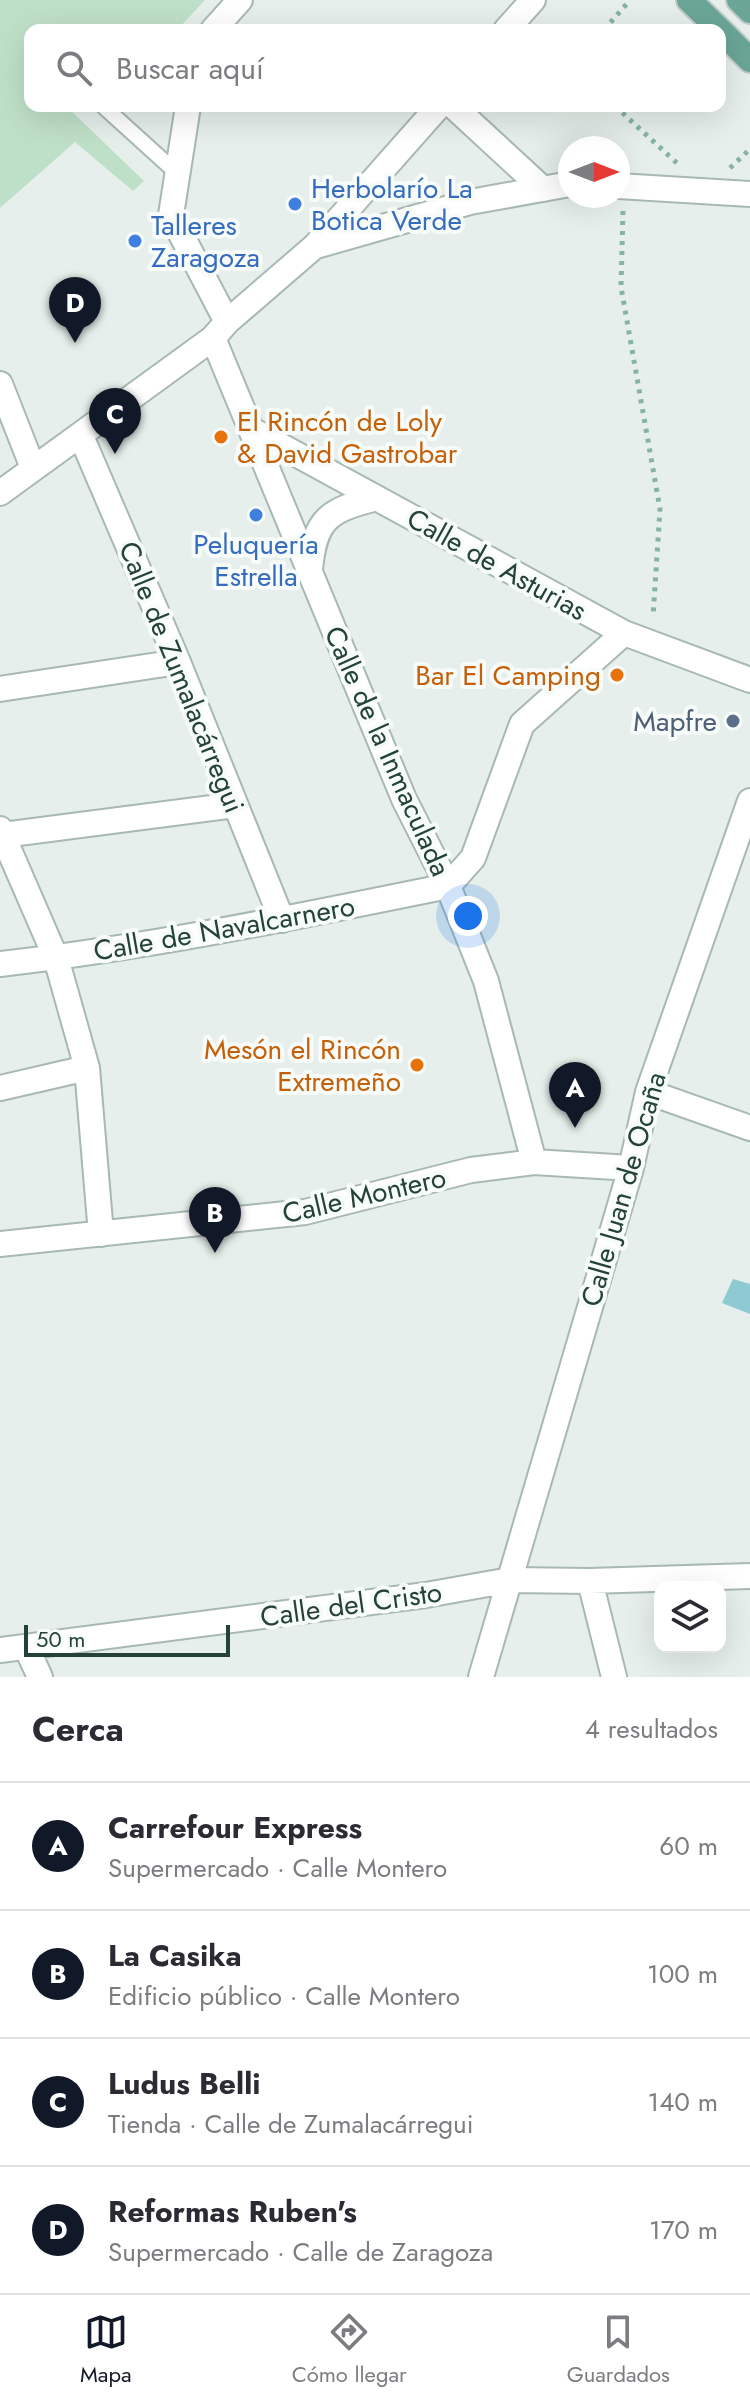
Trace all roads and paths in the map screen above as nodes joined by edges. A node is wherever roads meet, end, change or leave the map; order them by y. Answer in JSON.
{"nodes":[{"id":1,"x":240,"y":0,"type":"edge"},
{"id":2,"x":533,"y":0,"type":"edge"},
{"id":3,"x":630,"y":0,"type":"edge"},
{"id":4,"x":689,"y":0,"type":"edge"},
{"id":5,"x":739,"y":0,"type":"edge"},
{"id":6,"x":750,"y":11,"type":"edge"},
{"id":7,"x":218,"y":24,"type":"edge"},
{"id":8,"x":511,"y":24,"type":"edge"},
{"id":9,"x":609,"y":24,"type":"edge"},
{"id":10,"x":714,"y":24,"type":"edge"},
{"id":11,"x":726,"y":36,"type":"edge"},
{"id":12,"x":750,"y":60,"type":"edge"},
{"id":13,"x":110,"y":112,"type":"edge"},
{"id":14,"x":187,"y":112,"type":"edge"},
{"id":15,"x":434,"y":112,"type":"edge"},
{"id":16,"x":460,"y":112,"type":"edge"},
{"id":17,"x":621,"y":112,"type":"edge"},
{"id":18,"x":750,"y":149,"type":"edge"},
{"id":19,"x":178,"y":174,"type":"junction"},
{"id":20,"x":558,"y":186,"type":"edge"},
{"id":21,"x":630,"y":187,"type":"edge"},
{"id":22,"x":543,"y":189,"type":"junction"},
{"id":23,"x":707,"y":191,"type":"junction"},
{"id":24,"x":750,"y":194,"type":"edge"},
{"id":25,"x":621,"y":208,"type":"edge"},
{"id":26,"x":315,"y":246,"type":"junction"},
{"id":27,"x":220,"y":330,"type":"junction"},
{"id":28,"x":0,"y":384,"type":"edge"},
{"id":29,"x":252,"y":430,"type":"junction"},
{"id":30,"x":81,"y":436,"type":"junction"},
{"id":31,"x":33,"y":468,"type":"junction"},
{"id":32,"x":0,"y":493,"type":"edge"},
{"id":33,"x":377,"y":498,"type":"junction"},
{"id":34,"x":310,"y":571,"type":"junction"},
{"id":35,"x":624,"y":633,"type":"junction"},
{"id":36,"x":651,"y":644,"type":"junction"},
{"id":37,"x":178,"y":662,"type":"junction"},
{"id":38,"x":750,"y":680,"type":"edge"},
{"id":39,"x":0,"y":689,"type":"edge"},
{"id":40,"x":750,"y":801,"type":"edge"},
{"id":41,"x":235,"y":805,"type":"junction"},
{"id":42,"x":1,"y":832,"type":"edge"},
{"id":43,"x":448,"y":886,"type":"junction"},
{"id":44,"x":282,"y":920,"type":"junction"},
{"id":45,"x":56,"y":958,"type":"junction"},
{"id":46,"x":0,"y":964,"type":"edge"},
{"id":47,"x":87,"y":1068,"type":"junction"},
{"id":48,"x":0,"y":1088,"type":"edge"},
{"id":49,"x":648,"y":1092,"type":"junction"},
{"id":50,"x":750,"y":1128,"type":"edge"},
{"id":51,"x":534,"y":1162,"type":"junction"},
{"id":52,"x":631,"y":1168,"type":"junction"},
{"id":53,"x":101,"y":1234,"type":"junction"},
{"id":54,"x":0,"y":1244,"type":"edge"},
{"id":55,"x":750,"y":1576,"type":"edge"},
{"id":56,"x":510,"y":1580,"type":"junction"},
{"id":57,"x":590,"y":1581,"type":"junction"},
{"id":58,"x":26,"y":1647,"type":"junction"},
{"id":59,"x":0,"y":1650,"type":"edge"},
{"id":60,"x":40,"y":1677,"type":"edge"},
{"id":61,"x":481,"y":1677,"type":"edge"},
{"id":62,"x":614,"y":1677,"type":"edge"}],
"edges":[{"from":1,"to":7,"type":"street"},
{"from":2,"to":8,"type":"street"},
{"from":3,"to":9,"type":"path"},
{"from":4,"to":10,"type":"main road"},
{"from":5,"to":6,"type":"main road"},
{"from":11,"to":12,"type":"main road"},
{"from":13,"to":19,"type":"lane"},
{"from":14,"to":19,"type":"street","name":"Calle de la Inmaculada"},
{"from":15,"to":26,"type":"street"},
{"from":16,"to":22,"type":"street"},
{"from":17,"to":23,"type":"path"},
{"from":18,"to":23,"type":"path"},
{"from":19,"to":27,"type":"street","name":"Calle de la Inmaculada"},
{"from":20,"to":22,"type":"street"},
{"from":21,"to":23,"type":"street"},
{"from":22,"to":26,"type":"street"},
{"from":23,"to":24,"type":"street"},
{"from":25,"to":36,"type":"path"},
{"from":26,"to":27,"type":"street"},
{"from":27,"to":29,"type":"street","name":"Calle de la Inmaculada"},
{"from":27,"to":30,"type":"street"},
{"from":28,"to":31,"type":"street"},
{"from":29,"to":33,"type":"street","name":"Calle de Asturias"},
{"from":29,"to":34,"type":"street","name":"Calle de la Inmaculada"},
{"from":30,"to":31,"type":"street"},
{"from":30,"to":37,"type":"street","name":"Calle de Zumalacárregui"},
{"from":31,"to":32,"type":"street"},
{"from":33,"to":34,"type":"street"},
{"from":33,"to":35,"type":"street","name":"Calle de Asturias"},
{"from":34,"to":43,"type":"street","name":"Calle de la Inmaculada"},
{"from":35,"to":36,"type":"street","name":"Calle de Asturias"},
{"from":35,"to":43,"type":"street"},
{"from":36,"to":38,"type":"street","name":"Calle de Asturias"},
{"from":37,"to":39,"type":"street"},
{"from":37,"to":41,"type":"street","name":"Calle de Zumalacárregui"},
{"from":40,"to":49,"type":"street","name":"Calle Juan de Ocaña"},
{"from":41,"to":42,"type":"street"},
{"from":41,"to":44,"type":"street","name":"Calle de Zumalacárregui"},
{"from":42,"to":45,"type":"street"},
{"from":43,"to":44,"type":"street","name":"Calle de Navalcarnero"},
{"from":43,"to":51,"type":"street","name":"Calle de la Inmaculada"},
{"from":44,"to":45,"type":"street","name":"Calle de Navalcarnero"},
{"from":45,"to":46,"type":"street","name":"Calle de Navalcarnero"},
{"from":45,"to":47,"type":"street"},
{"from":47,"to":48,"type":"street"},
{"from":47,"to":53,"type":"street"},
{"from":49,"to":50,"type":"street"},
{"from":49,"to":52,"type":"street","name":"Calle Juan de Ocaña"},
{"from":51,"to":52,"type":"street","name":"Calle Montero"},
{"from":51,"to":53,"type":"street","name":"Calle Montero"},
{"from":52,"to":56,"type":"street","name":"Calle Juan de Ocaña"},
{"from":53,"to":54,"type":"street","name":"Calle Montero"},
{"from":55,"to":57,"type":"street","name":"Calle del Cristo"},
{"from":56,"to":57,"type":"street","name":"Calle del Cristo"},
{"from":56,"to":58,"type":"street","name":"Calle del Cristo"},
{"from":56,"to":61,"type":"street","name":"Calle Juan de Ocaña"},
{"from":57,"to":62,"type":"street"},
{"from":58,"to":59,"type":"street","name":"Calle del Cristo"},
{"from":58,"to":60,"type":"street"}]}
